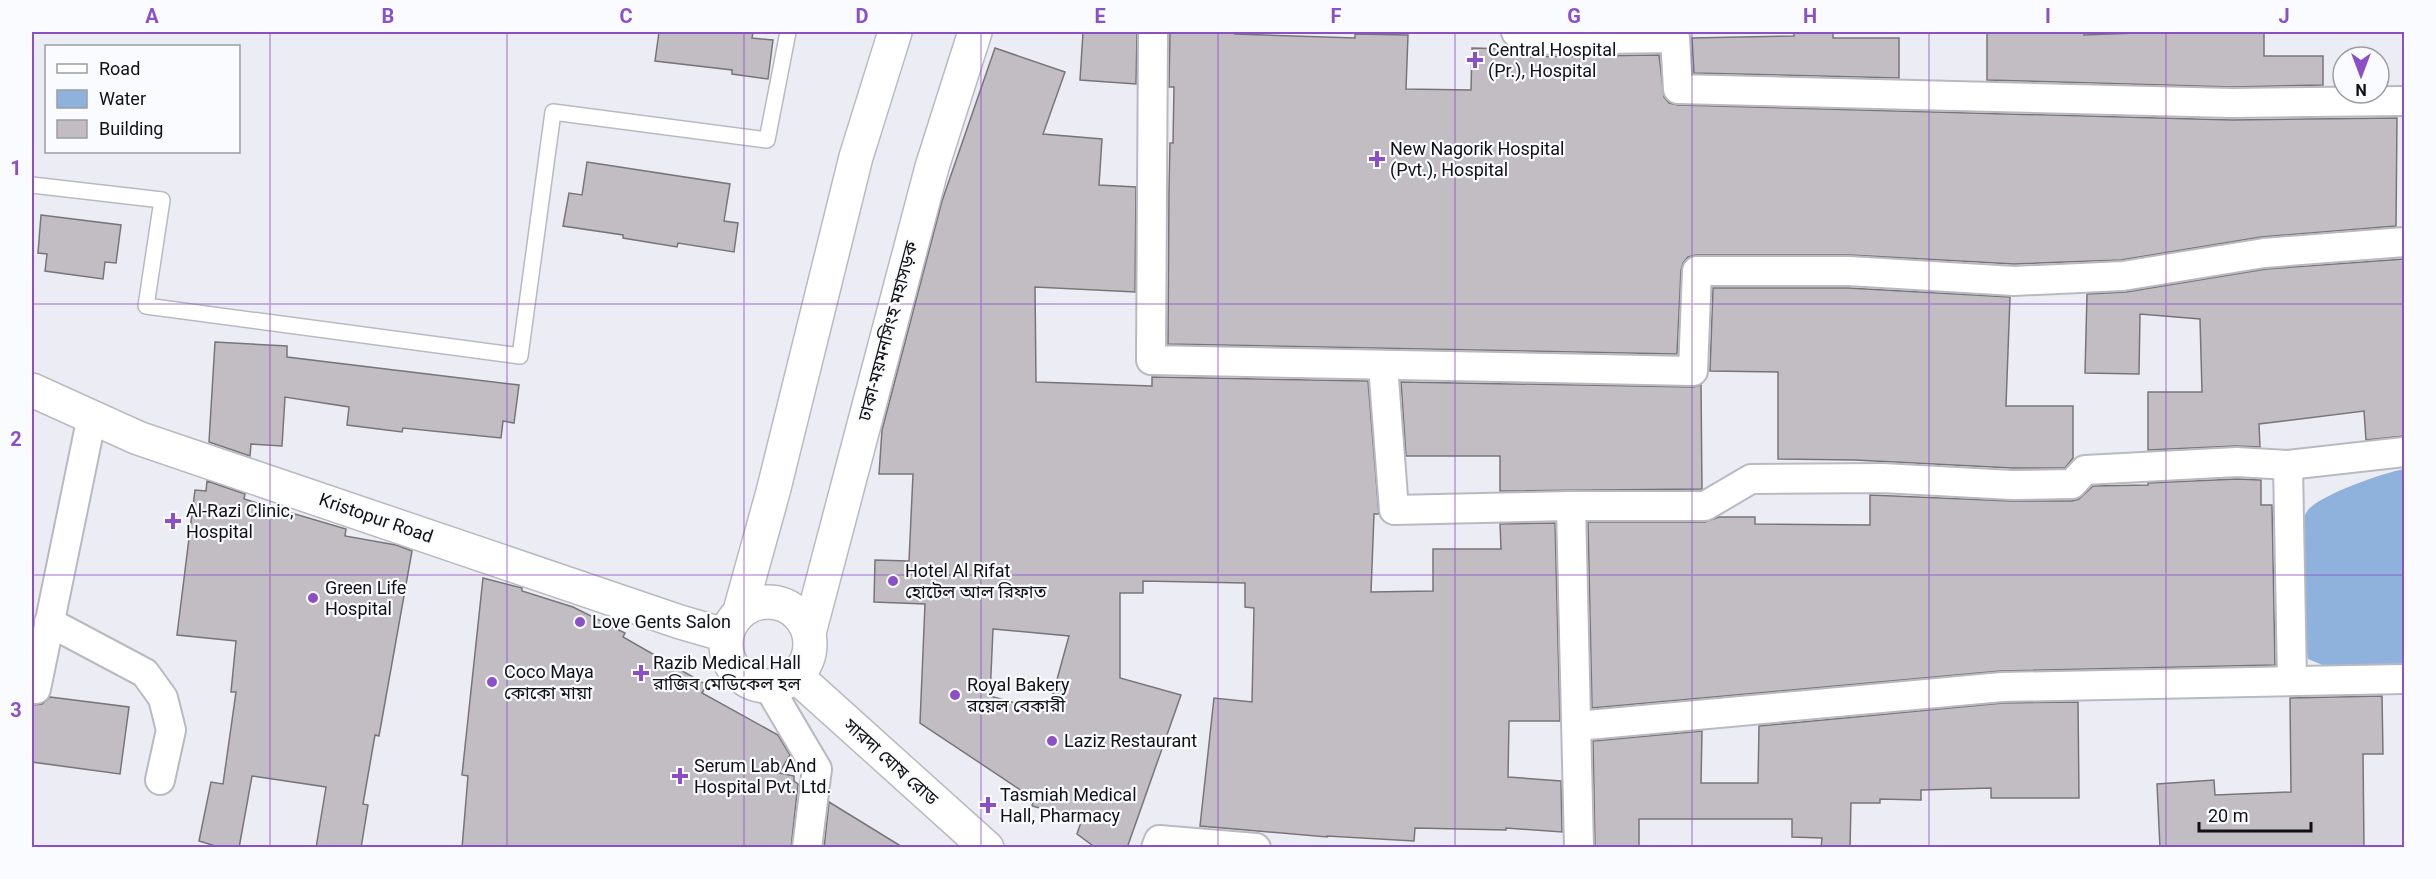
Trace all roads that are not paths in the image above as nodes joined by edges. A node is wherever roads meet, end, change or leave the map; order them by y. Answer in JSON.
{"nodes":[{"id":1,"x":788,"y":32,"type":"edge"},
{"id":2,"x":895,"y":32,"type":"edge"},
{"id":3,"x":975,"y":32,"type":"edge"},
{"id":4,"x":1153,"y":32,"type":"edge"},
{"id":5,"x":1516,"y":32,"type":"edge"},
{"id":6,"x":2404,"y":101,"type":"edge"},
{"id":7,"x":32,"y":185,"type":"edge"},
{"id":8,"x":2404,"y":242,"type":"edge"},
{"id":9,"x":1383,"y":365,"type":"junction"},
{"id":10,"x":32,"y":390,"type":"edge"},
{"id":11,"x":92,"y":417,"type":"junction"},
{"id":12,"x":2404,"y":452,"type":"edge"},
{"id":13,"x":2288,"y":465,"type":"junction"},
{"id":14,"x":1571,"y":506,"type":"junction"},
{"id":15,"x":49,"y":622,"type":"junction"},
{"id":16,"x":733,"y":623,"type":"junction"},
{"id":17,"x":809,"y":633,"type":"junction"},
{"id":18,"x":2404,"y":679,"type":"edge"},
{"id":19,"x":2292,"y":680,"type":"junction"},
{"id":20,"x":782,"y":681,"type":"junction"},
{"id":21,"x":36,"y":689,"type":"dead end"},
{"id":22,"x":1577,"y":726,"type":"junction"},
{"id":23,"x":160,"y":780,"type":"dead end"},
{"id":24,"x":807,"y":848,"type":"edge"},
{"id":25,"x":987,"y":848,"type":"edge"},
{"id":26,"x":1156,"y":848,"type":"edge"},
{"id":27,"x":1256,"y":848,"type":"edge"},
{"id":28,"x":1579,"y":848,"type":"edge"}],
"edges":[{"from":1,"to":7,"type":"lane"},
{"from":2,"to":16,"type":"main road"},
{"from":3,"to":17,"type":"main road","name":"ঢাকা-ময়মনসিংহ মহাসড়ক"},
{"from":4,"to":9,"type":"street"},
{"from":5,"to":6,"type":"street"},
{"from":8,"to":9,"type":"street"},
{"from":9,"to":14,"type":"street"},
{"from":10,"to":11,"type":"main road","name":"Kristopur Road"},
{"from":11,"to":15,"type":"street"},
{"from":11,"to":16,"type":"main road","name":"Kristopur Road"},
{"from":12,"to":13,"type":"street"},
{"from":13,"to":14,"type":"street"},
{"from":13,"to":19,"type":"street"},
{"from":14,"to":22,"type":"street"},
{"from":15,"to":21,"type":"street"},
{"from":15,"to":23,"type":"street"},
{"from":16,"to":17,"type":"main road"},
{"from":16,"to":20,"type":"main road"},
{"from":17,"to":20,"type":"main road"},
{"from":18,"to":19,"type":"street"},
{"from":19,"to":22,"type":"street"},
{"from":20,"to":24,"type":"street"},
{"from":20,"to":25,"type":"main road","name":"সারদা ঘোষ রোড"},
{"from":22,"to":28,"type":"street"},
{"from":26,"to":27,"type":"street"}]}
